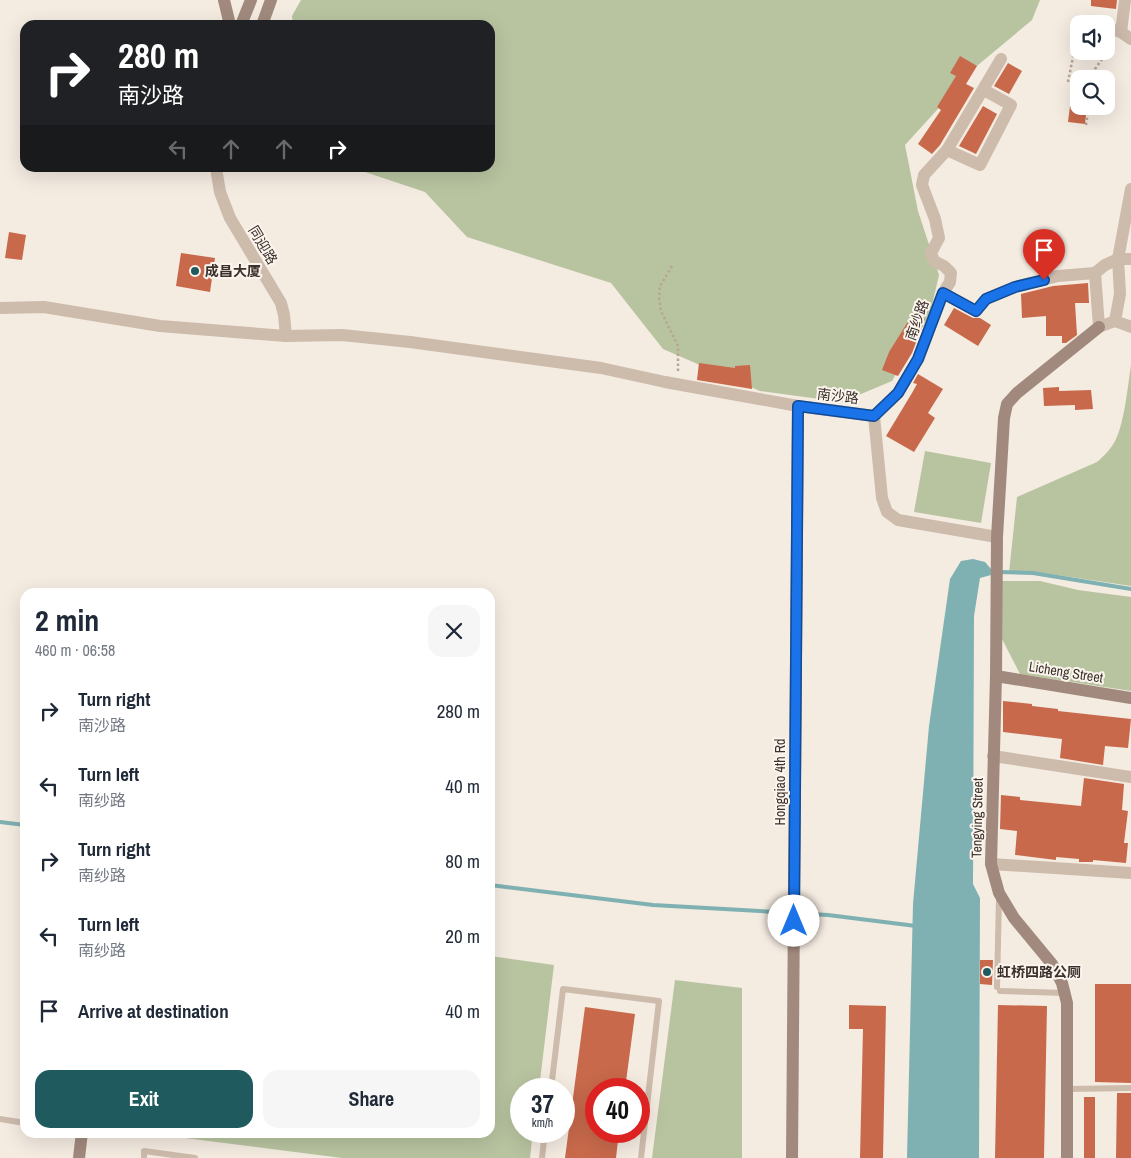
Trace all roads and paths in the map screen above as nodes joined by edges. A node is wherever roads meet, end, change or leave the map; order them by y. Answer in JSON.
{"nodes":[{"id":1,"x":224,"y":0,"type":"edge"},
{"id":2,"x":251,"y":0,"type":"edge"},
{"id":3,"x":271,"y":0,"type":"edge"},
{"id":4,"x":1125,"y":0,"type":"edge"},
{"id":5,"x":229,"y":20,"type":"edge"},
{"id":6,"x":243,"y":20,"type":"edge"},
{"id":7,"x":264,"y":20,"type":"edge"},
{"id":8,"x":1126,"y":36,"type":"edge"},
{"id":9,"x":1001,"y":59,"type":"dead end"},
{"id":10,"x":1074,"y":60,"type":"edge"},
{"id":11,"x":1095,"y":70,"type":"edge"},
{"id":12,"x":1068,"y":82,"type":"dead end"},
{"id":13,"x":984,"y":90,"type":"junction"},
{"id":14,"x":1088,"y":115,"type":"edge"},
{"id":15,"x":1086,"y":125,"type":"dead end"},
{"id":16,"x":947,"y":150,"type":"junction"},
{"id":17,"x":217,"y":172,"type":"edge"},
{"id":18,"x":1131,"y":189,"type":"edge"},
{"id":19,"x":1131,"y":259,"type":"edge"},
{"id":20,"x":1118,"y":260,"type":"junction"},
{"id":21,"x":672,"y":266,"type":"dead end"},
{"id":22,"x":1095,"y":273,"type":"junction"},
{"id":23,"x":943,"y":293,"type":"junction"},
{"id":24,"x":0,"y":308,"type":"edge"},
{"id":25,"x":1115,"y":321,"type":"junction"},
{"id":26,"x":1099,"y":327,"type":"junction"},
{"id":27,"x":1131,"y":327,"type":"edge"},
{"id":28,"x":286,"y":336,"type":"junction"},
{"id":29,"x":677,"y":384,"type":"junction"},
{"id":30,"x":798,"y":406,"type":"junction"},
{"id":31,"x":874,"y":416,"type":"junction"},
{"id":32,"x":997,"y":537,"type":"junction"},
{"id":33,"x":996,"y":676,"type":"junction"},
{"id":34,"x":1131,"y":698,"type":"edge"},
{"id":35,"x":993,"y":756,"type":"junction"},
{"id":36,"x":1131,"y":777,"type":"edge"},
{"id":37,"x":991,"y":864,"type":"junction"},
{"id":38,"x":1131,"y":873,"type":"edge"},
{"id":39,"x":999,"y":893,"type":"junction"},
{"id":40,"x":1065,"y":993,"type":"junction"},
{"id":41,"x":552,"y":1078,"type":"edge"},
{"id":42,"x":1131,"y":1088,"type":"edge"},
{"id":43,"x":1067,"y":1089,"type":"junction"},
{"id":44,"x":0,"y":1119,"type":"edge"},
{"id":45,"x":20,"y":1122,"type":"edge"},
{"id":46,"x":81,"y":1138,"type":"edge"},
{"id":47,"x":544,"y":1143,"type":"edge"},
{"id":48,"x":79,"y":1158,"type":"edge"},
{"id":49,"x":144,"y":1158,"type":"edge"},
{"id":50,"x":196,"y":1158,"type":"edge"},
{"id":51,"x":542,"y":1158,"type":"edge"},
{"id":52,"x":642,"y":1158,"type":"edge"},
{"id":53,"x":792,"y":1158,"type":"edge"},
{"id":54,"x":1067,"y":1158,"type":"edge"}],
"edges":[{"from":1,"to":5,"type":"street"},
{"from":2,"to":6,"type":"street"},
{"from":3,"to":7,"type":"street"},
{"from":4,"to":8,"type":"street"},
{"from":8,"to":11,"type":"path"},
{"from":9,"to":13,"type":"street"},
{"from":10,"to":12,"type":"path"},
{"from":13,"to":16,"type":"street"},
{"from":13,"to":16,"type":"street"},
{"from":14,"to":15,"type":"path"},
{"from":16,"to":23,"type":"street"},
{"from":17,"to":28,"type":"street","name":"同迎路"},
{"from":18,"to":20,"type":"street"},
{"from":19,"to":20,"type":"street"},
{"from":20,"to":22,"type":"street","name":"南纱路"},
{"from":20,"to":25,"type":"street"},
{"from":21,"to":29,"type":"path"},
{"from":22,"to":23,"type":"street","name":"南纱路"},
{"from":22,"to":26,"type":"street"},
{"from":23,"to":31,"type":"street","name":"南纱路"},
{"from":24,"to":28,"type":"street","name":"南沙路"},
{"from":25,"to":26,"type":"street"},
{"from":25,"to":27,"type":"street"},
{"from":26,"to":32,"type":"street","name":"Tengying Street"},
{"from":28,"to":29,"type":"street","name":"南沙路"},
{"from":29,"to":30,"type":"street","name":"南沙路"},
{"from":30,"to":31,"type":"street","name":"南沙路"},
{"from":30,"to":53,"type":"street","name":"Hongqiao 4th Rd"},
{"from":31,"to":32,"type":"street"},
{"from":32,"to":33,"type":"street","name":"Tengying Street"},
{"from":33,"to":34,"type":"street","name":"Licheng Street"},
{"from":33,"to":35,"type":"street","name":"Tengying Street"},
{"from":35,"to":36,"type":"street"},
{"from":35,"to":37,"type":"street","name":"Tengying Street"},
{"from":37,"to":38,"type":"street"},
{"from":37,"to":39,"type":"street","name":"Tengying Street"},
{"from":39,"to":40,"type":"street","name":"Tengying Street"},
{"from":39,"to":40,"type":"lane"},
{"from":40,"to":43,"type":"street","name":"Tengying Street"},
{"from":41,"to":52,"type":"lane"},
{"from":42,"to":43,"type":"lane"},
{"from":43,"to":54,"type":"street","name":"Tengying Street"},
{"from":44,"to":45,"type":"lane"},
{"from":46,"to":48,"type":"street"},
{"from":47,"to":51,"type":"lane"},
{"from":49,"to":50,"type":"lane"}]}
